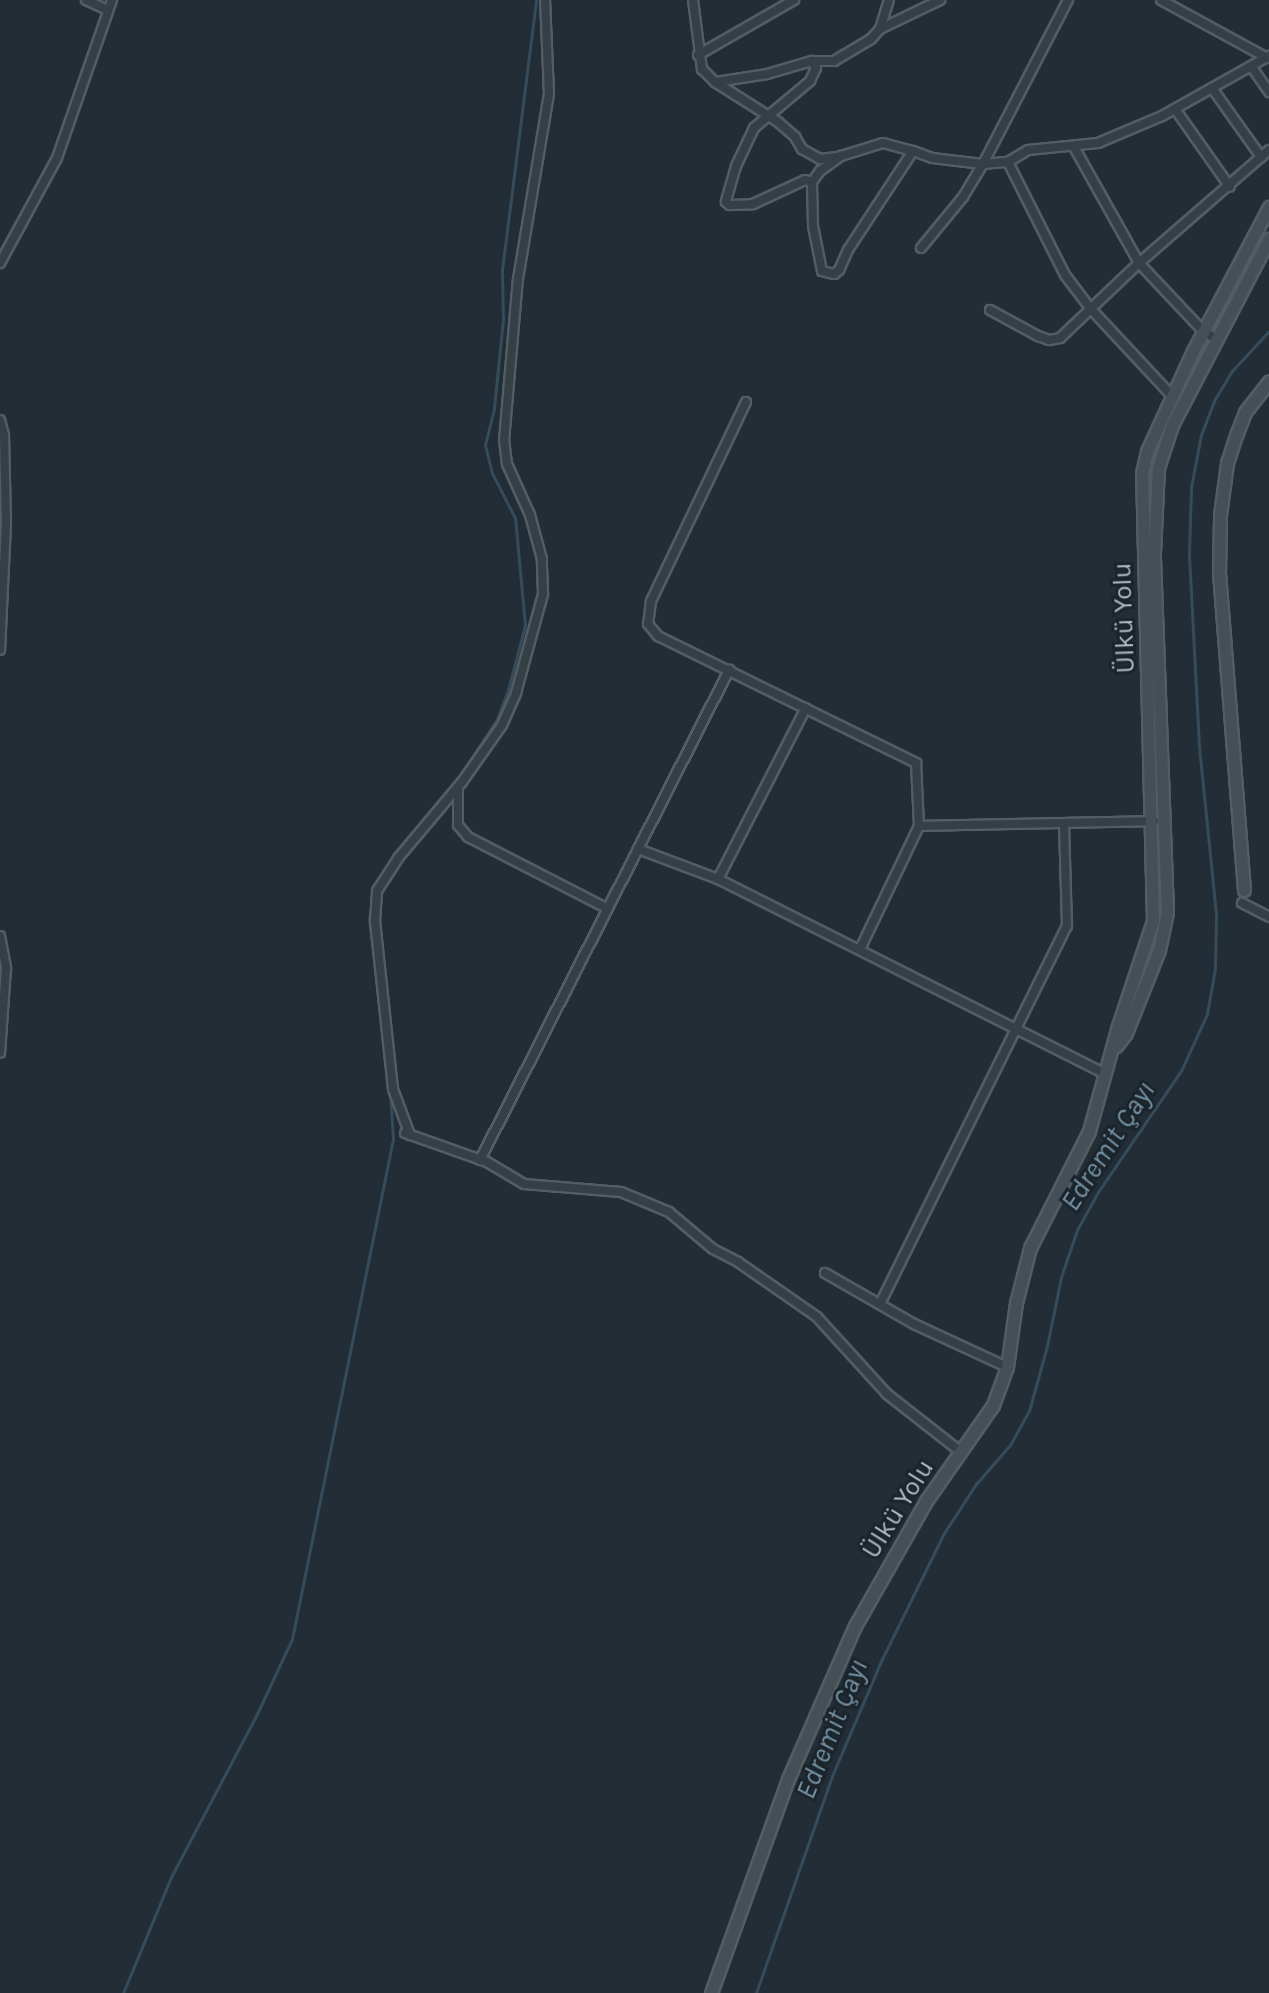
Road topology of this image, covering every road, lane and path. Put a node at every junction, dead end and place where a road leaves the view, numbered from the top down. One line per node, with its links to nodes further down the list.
1 (86, 0): 11 (street)
2 (112, 0): 11 (street)
3 (545, 0): 47 (street)
4 (693, 0): 13 (street)
5 (794, 0): 13 (street)
6 (889, 0): 12 (street)
7 (940, 0): 12 (street)
8 (1055, 0): 10 (street)
9 (1161, 0): 14 (street)
10 (1066, 3): 28 (street)
11 (107, 10): 34 (street)
12 (880, 29): 15 (street)
13 (698, 55): 17 (street)
14 (1268, 57): 16 (street)
15 (812, 61): 17 (street); 21 (street)
16 (1251, 66): 18 (street); 19 (street)
17 (715, 82): 21 (street)
18 (1212, 88): 20 (street); 26 (street)
19 (1269, 92)
20 (1175, 109): 22 (street); 30 (street)
21 (767, 115): 25 (street); 29 (street)
22 (1074, 147): 27 (street); 35 (street)
23 (1269, 150): 26 (street)
24 (913, 151): 25 (street); 28 (street); 29 (street)
25 (841, 156): 29 (street)
26 (1261, 157): 30 (street)
27 (1008, 162): 28 (street); 36 (street)
28 (983, 164): 33 (street)
29 (812, 182)
30 (1230, 187): 35 (street)
31 (1269, 207): 38 (main road, Ülkü Yolu)
32 (1269, 239): 39 (main road, Ülkü Yolu)
33 (921, 248)
34 (0, 263)
35 (1139, 263): 36 (street); 38 (street)
36 (1090, 308): 37 (street); 41 (street)
37 (990, 310)
38 (1203, 331): 39 (street); 41 (main road, Ülkü Yolu)
39 (1216, 339): 48 (main road, Ülkü Yolu)
40 (1269, 381): 53 (main road)
41 (1172, 396): 48 (main road, Ülkü Yolu)
42 (746, 402): 45 (street)
43 (0, 420): 44 (street)
44 (0, 650)
45 (729, 670): 46 (street); 51 (street)
46 (806, 708): 50 (street); 52 (street)
47 (458, 788): 55 (street); 62 (street)
48 (1158, 821): 49 (street); 61 (main road, Ülkü Yolu)
49 (1064, 824): 50 (street); 59 (street)
50 (919, 826): 58 (street)
51 (638, 849): 52 (street); 55 (street)
52 (718, 879): 58 (street)
53 (1244, 890)
54 (1242, 903): 56 (street)
55 (608, 909): 62 (street)
56 (1269, 917)
57 (0, 936): 60 (street)
58 (860, 949): 59 (street)
59 (1016, 1029): 61 (street); 64 (street)
60 (0, 1053)
61 (1105, 1074): 65 (main road, Ülkü Yolu)
62 (480, 1160): 66 (street)
63 (825, 1273): 64 (street)
64 (880, 1304): 65 (street)
65 (1007, 1367): 66 (main road, Ülkü Yolu)
66 (961, 1452): 67 (main road, Ülkü Yolu)
67 (711, 1993)

